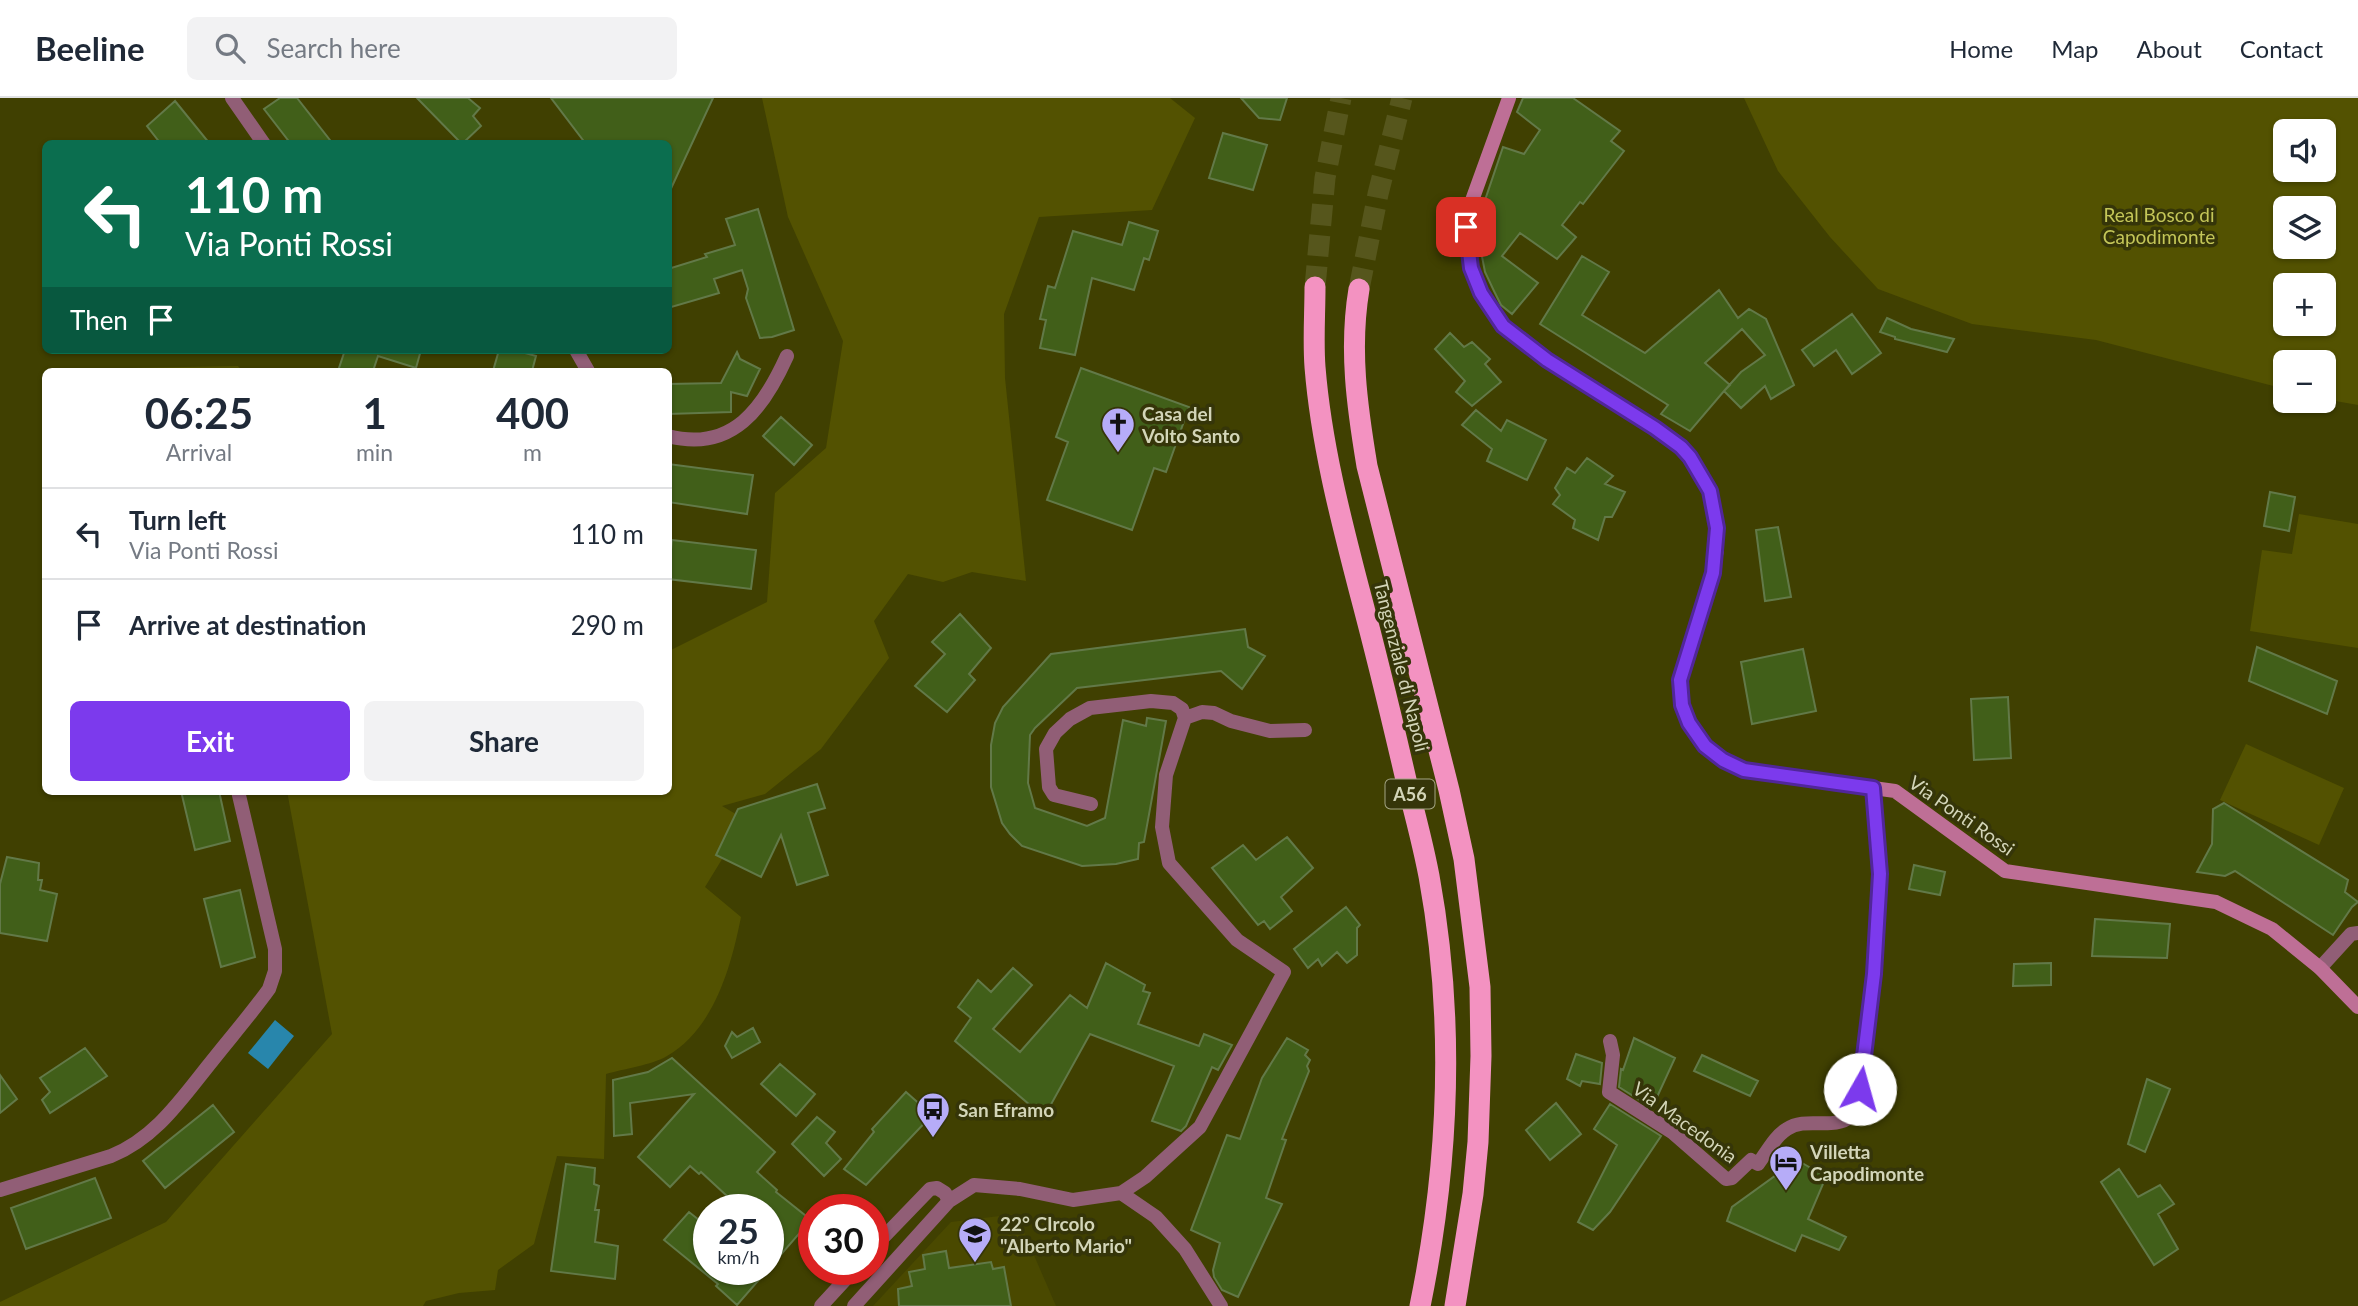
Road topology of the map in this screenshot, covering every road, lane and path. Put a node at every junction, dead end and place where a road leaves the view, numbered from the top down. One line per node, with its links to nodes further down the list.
1 (232, 98): 3 (street)
2 (1509, 98): 10 (street, Via Ponti Rossi)
3 (261, 140)
4 (1315, 288): 25 (highway, Tangenziale di Napoli / A56)
5 (1359, 289): 26 (highway, Tangenziale di Napoli / A56)
6 (787, 356): 7 (street)
7 (672, 436)
8 (1185, 718): 9 (street); 12 (street); 18 (street)
9 (1305, 730)
10 (1873, 788): 14 (street, Via Ponti Rossi); 16 (street, Via Macedonia)
11 (239, 795): 17 (street)
12 (1091, 804)
13 (2358, 933): 14 (street)
14 (2320, 968): 15 (street, Via Ponti Rossi)
15 (2358, 1007)
16 (1611, 1041)
17 (0, 1190)
18 (1121, 1194): 19 (street); 24 (street)
19 (949, 1201): 20 (street); 23 (street)
20 (889, 1231)
21 (840, 1285): 22 (street)
22 (821, 1306)
23 (855, 1306)
24 (1221, 1306)
25 (1420, 1306)
26 (1455, 1306)

